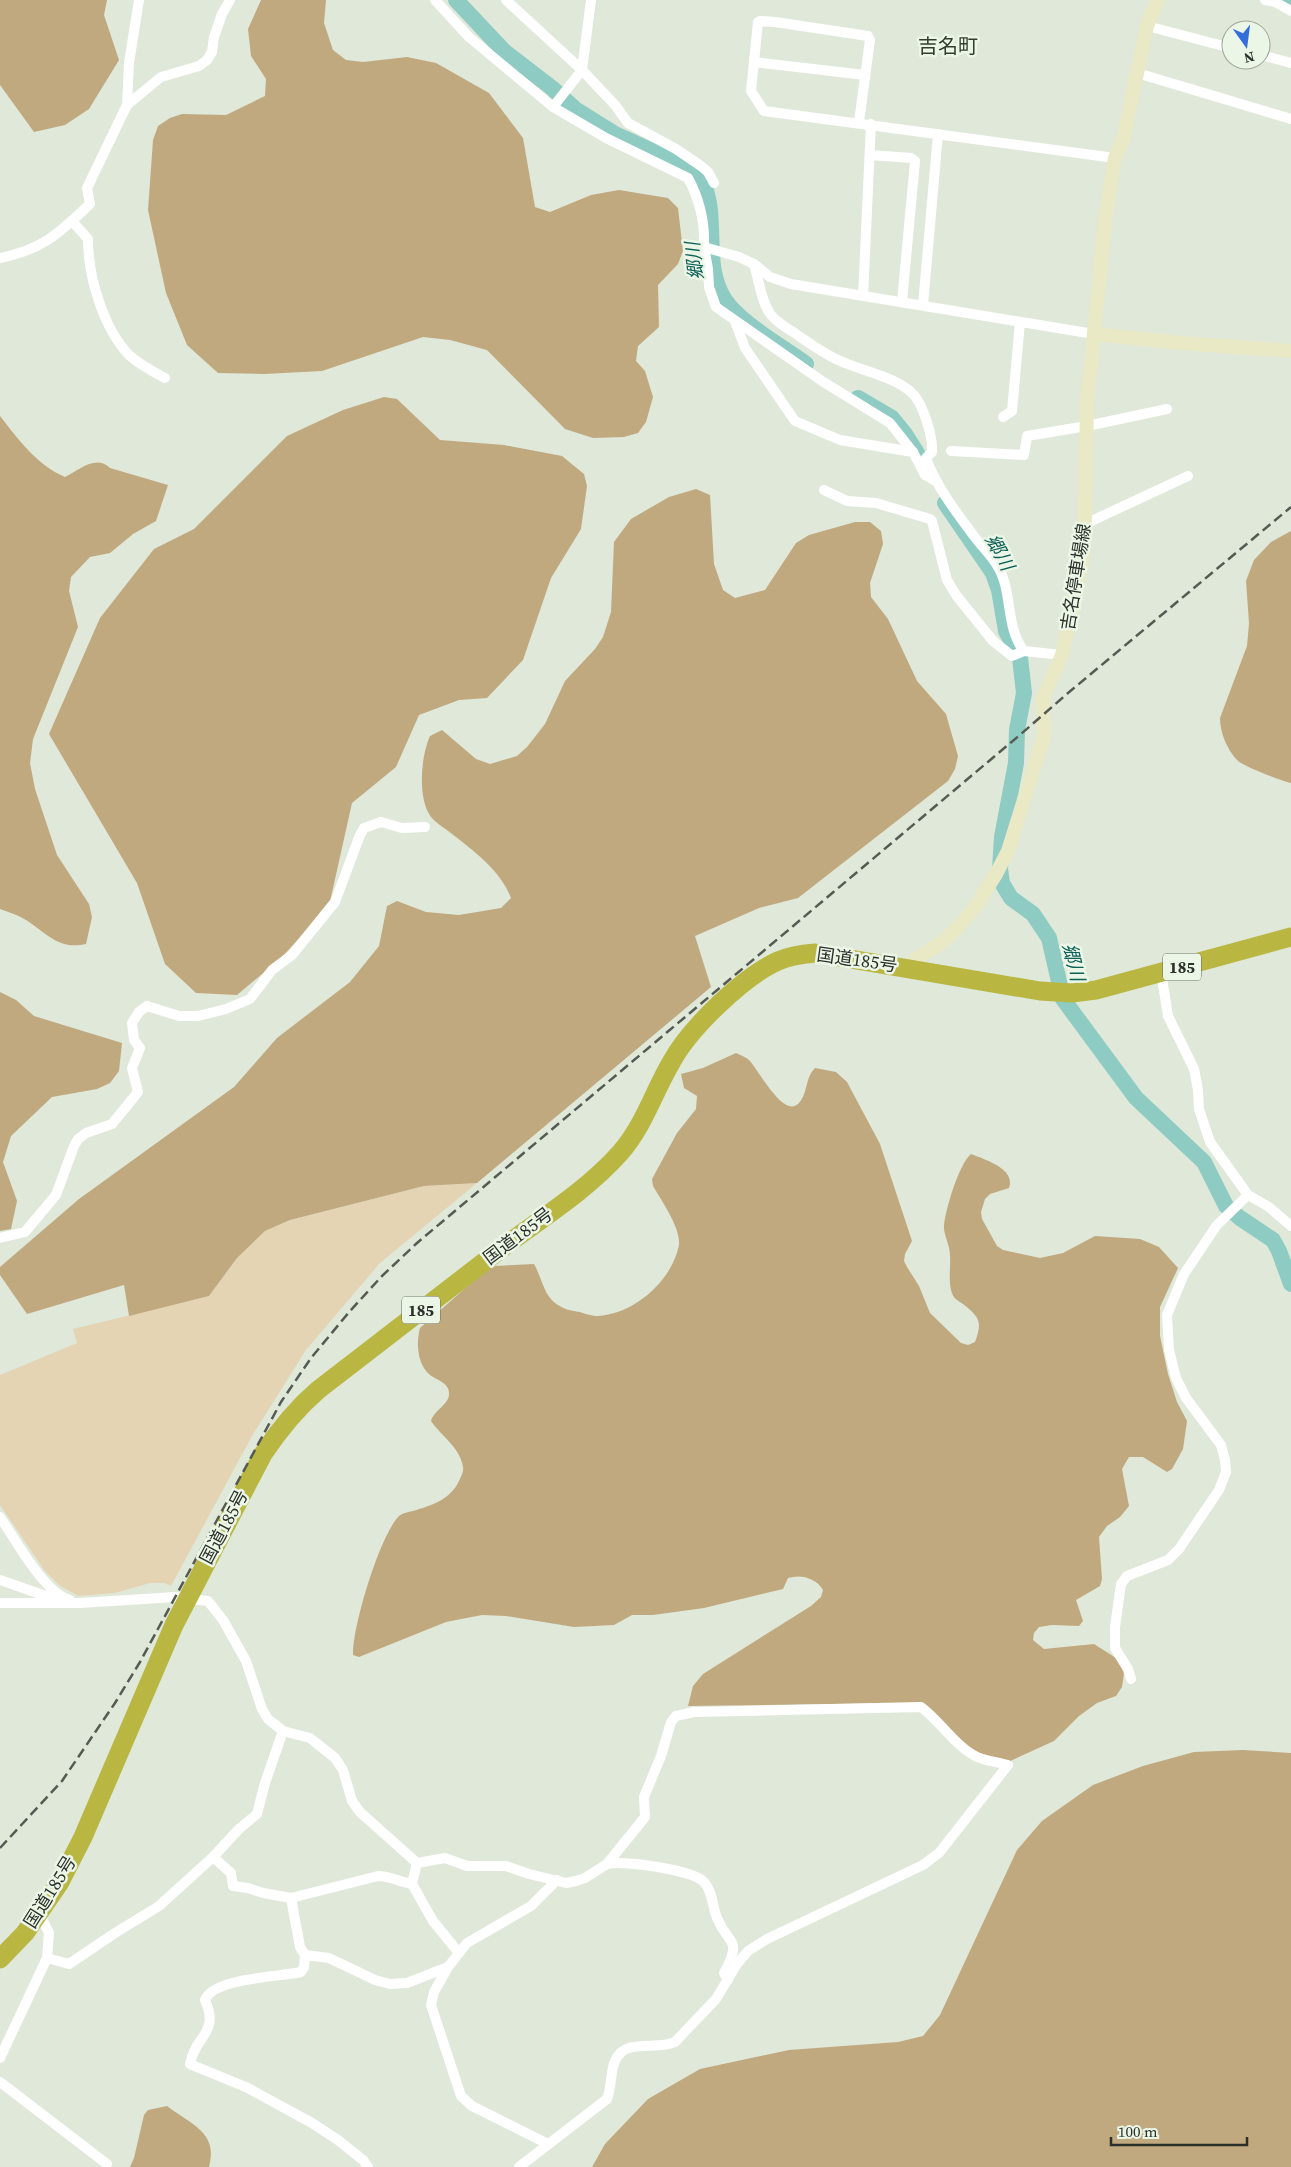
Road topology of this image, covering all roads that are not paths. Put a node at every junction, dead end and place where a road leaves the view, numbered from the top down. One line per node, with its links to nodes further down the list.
1 (139, 0): 18 (street)
2 (230, 0): 18 (street)
3 (435, 0): 17 (street)
4 (506, 0): 14 (street)
5 (591, 0): 14 (street)
6 (1158, 0): 9 (main road, 吉名停車場線)
7 (1265, 0): 8 (street)
8 (1291, 11)
9 (1148, 26): 10 (street); 15 (main road, 吉名停車場線)
10 (1221, 45)
11 (1271, 58): 13 (street)
12 (754, 62): 16 (street); 16 (street); 20 (street)
13 (1291, 63)
14 (582, 70): 17 (street); 25 (street)
15 (1137, 73): 19 (street); 24 (main road, 吉名停車場線)
16 (865, 75): 20 (street)
17 (554, 105): 26 (street)
18 (127, 106): 28 (street)
19 (1291, 119)
20 (859, 122): 21 (street)
21 (871, 124): 22 (street); 23 (street)
22 (938, 134): 24 (street); 34 (street)
23 (870, 154): 32 (street); 33 (street)
24 (1115, 158): 37 (main road, 吉名停車場線)
25 (706, 173): 26 (street); 27 (street)
26 (691, 178): 29 (street)
27 (714, 184)
28 (72, 221): 30 (street); 39 (street)
29 (705, 247): 31 (street); 35 (street)
30 (0, 258)
31 (754, 264): 32 (street); 46 (street)
32 (863, 296): 33 (street)
33 (902, 302): 34 (street)
34 (923, 305): 36 (street)
35 (735, 321): 44 (street); 44 (street)
36 (1020, 322): 37 (street); 41 (street)
37 (1094, 334): 38 (main road); 42 (main road, 吉名停車場線)
38 (1291, 351)
39 (165, 378)
40 (1167, 409): 42 (street)
41 (1003, 417)
42 (1087, 426): 43 (street); 48 (main road, 吉名停車場線)
43 (951, 451)
44 (913, 452): 46 (street)
45 (1188, 476): 48 (street)
46 (933, 480): 49 (street)
47 (824, 490): 49 (street)
48 (1085, 524): 50 (main road, 吉名停車場線)
49 (1020, 652): 50 (street)
50 (1062, 655): 53 (main road, 吉名停車場線)
51 (425, 827): 57 (street)
52 (1291, 937): 54 (highway, 国道185号 / 185)
53 (909, 968): 54 (highway, 国道185号 / 185); 60 (highway, 国道185号 / 185)
54 (1161, 972): 55 (street)
55 (1248, 1195): 56 (street); 64 (street)
56 (1291, 1226)
57 (0, 1238)
58 (0, 1517): 63 (street)
59 (0, 1580): 62 (street)
60 (187, 1598): 63 (street); 65 (street); 72 (highway, 国道185号 / 185)
61 (0, 1603): 62 (street)
62 (56, 1603): 63 (street)
63 (80, 1603)
64 (1131, 1680)
65 (283, 1731): 66 (street); 67 (street)
66 (214, 1856): 71 (street); 76 (street)
67 (417, 1863): 69 (street); 70 (street)
68 (607, 1864): 69 (street); 78 (street); 78 (street)
69 (556, 1880): 73 (street)
70 (412, 1884): 71 (street); 73 (street)
71 (291, 1898): 74 (street)
72 (39, 1913): 75 (highway, 国道185号 / 185); 76 (street)
73 (459, 1953): 77 (street)
74 (305, 1954): 77 (street); 83 (street)
75 (0, 1958)
76 (47, 1958): 79 (street)
77 (448, 1967): 81 (street)
78 (728, 1980): 81 (street)
79 (0, 2058)
80 (0, 2082): 82 (street)
81 (548, 2144): 84 (street)
82 (107, 2164)
83 (368, 2167)
84 (519, 2167)

